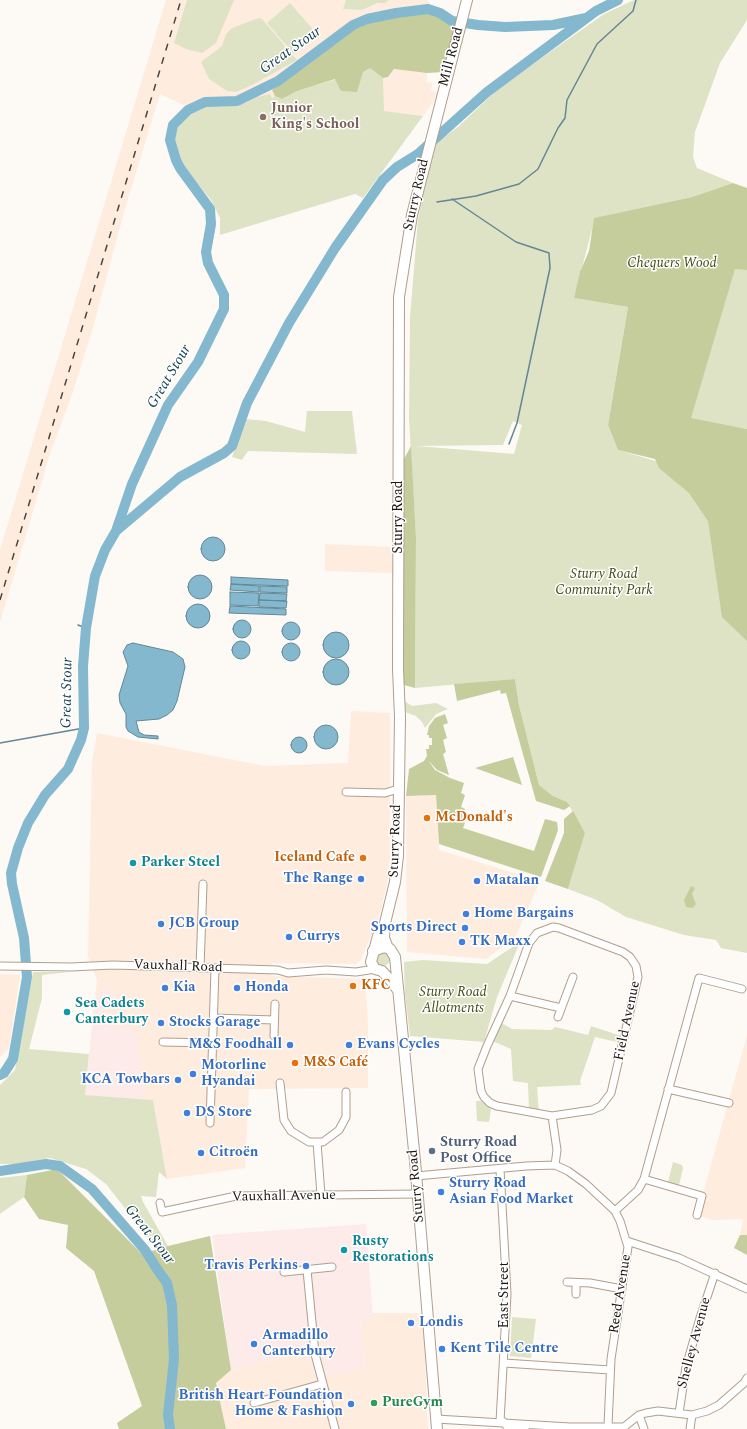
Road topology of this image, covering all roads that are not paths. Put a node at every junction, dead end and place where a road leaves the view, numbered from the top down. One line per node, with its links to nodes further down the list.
1 (466, 2): 2 (highway, Mill Road)
2 (437, 114): 3 (highway, Sturry Road)
3 (398, 789): 5 (street); 6 (highway, Sturry Road)
4 (346, 792): 5 (street)
5 (385, 793): 6 (street)
6 (398, 802): 8 (highway, Sturry Road)
7 (203, 884): 14 (street)
8 (385, 923): 9 (highway, Sturry Road); 10 (highway, Sturry Road)
9 (388, 948): 10 (highway); 11 (highway, Sturry Road)
10 (373, 951): 13 (highway, Sturry Road)
11 (394, 962): 13 (highway); 18 (highway, Sturry Road)
12 (0, 966): 14 (street, Vauxhall Road)
13 (376, 967): 15 (street, Vauxhall Road); 18 (highway, Sturry Road)
14 (200, 968): 15 (street, Vauxhall Road)
15 (215, 969): 23 (street)
16 (573, 978): 21 (street)
17 (742, 989): 29 (street)
18 (398, 991): 37 (highway, Sturry Road)
19 (510, 996): 21 (street); 32 (street, Field Avenue); 32 (street, Field Avenue)
20 (275, 1004): 24 (street)
21 (561, 1008): 22 (street)
22 (558, 1017)
23 (214, 1018): 24 (street); 27 (street)
24 (274, 1020): 25 (street)
25 (274, 1036)
26 (163, 1042): 27 (street)
27 (213, 1043): 33 (street)
28 (280, 1083): 34 (street)
29 (668, 1089): 31 (street); 38 (street)
30 (346, 1092): 34 (street)
31 (729, 1103)
32 (552, 1116): 35 (street)
33 (210, 1123)
34 (316, 1142): 40 (street)
35 (555, 1165): 36 (street); 42 (street, Reed Avenue)
36 (500, 1169): 37 (street); 54 (street, East Street)
37 (416, 1176): 39 (highway, Sturry Road)
38 (644, 1179): 42 (street); 43 (street)
39 (418, 1194): 40 (street, Vauxhall Avenue); 63 (highway, Sturry Road)
40 (321, 1195): 41 (street, Vauxhall Avenue)
41 (160, 1203)
42 (615, 1211): 44 (street, Reed Avenue)
43 (697, 1215)
44 (627, 1241): 48 (street); 51 (street, Reed Avenue)
45 (332, 1267): 46 (street)
46 (308, 1270): 47 (street); 57 (street)
47 (284, 1272)
48 (715, 1273): 52 (street); 59 (street, Shelley Avenue)
49 (567, 1282): 50 (street)
50 (576, 1283): 51 (street); 53 (street)
51 (622, 1289): 55 (street, Reed Avenue)
52 (747, 1289)
53 (576, 1294)
54 (504, 1363): 55 (street); 62 (street, East Street)
55 (610, 1370): 64 (street, Reed Avenue)
56 (747, 1378): 61 (street)
57 (322, 1384): 58 (street); 66 (street)
58 (254, 1403)
59 (679, 1413): 60 (street); 61 (street)
60 (639, 1415): 64 (street); 68 (street)
61 (692, 1415): 69 (street)
62 (502, 1422): 63 (street); 65 (street); 67 (street)
63 (436, 1424)
64 (608, 1426): 65 (street)
65 (569, 1428)
66 (335, 1429)
67 (525, 1429)
68 (644, 1429)
69 (690, 1429)

